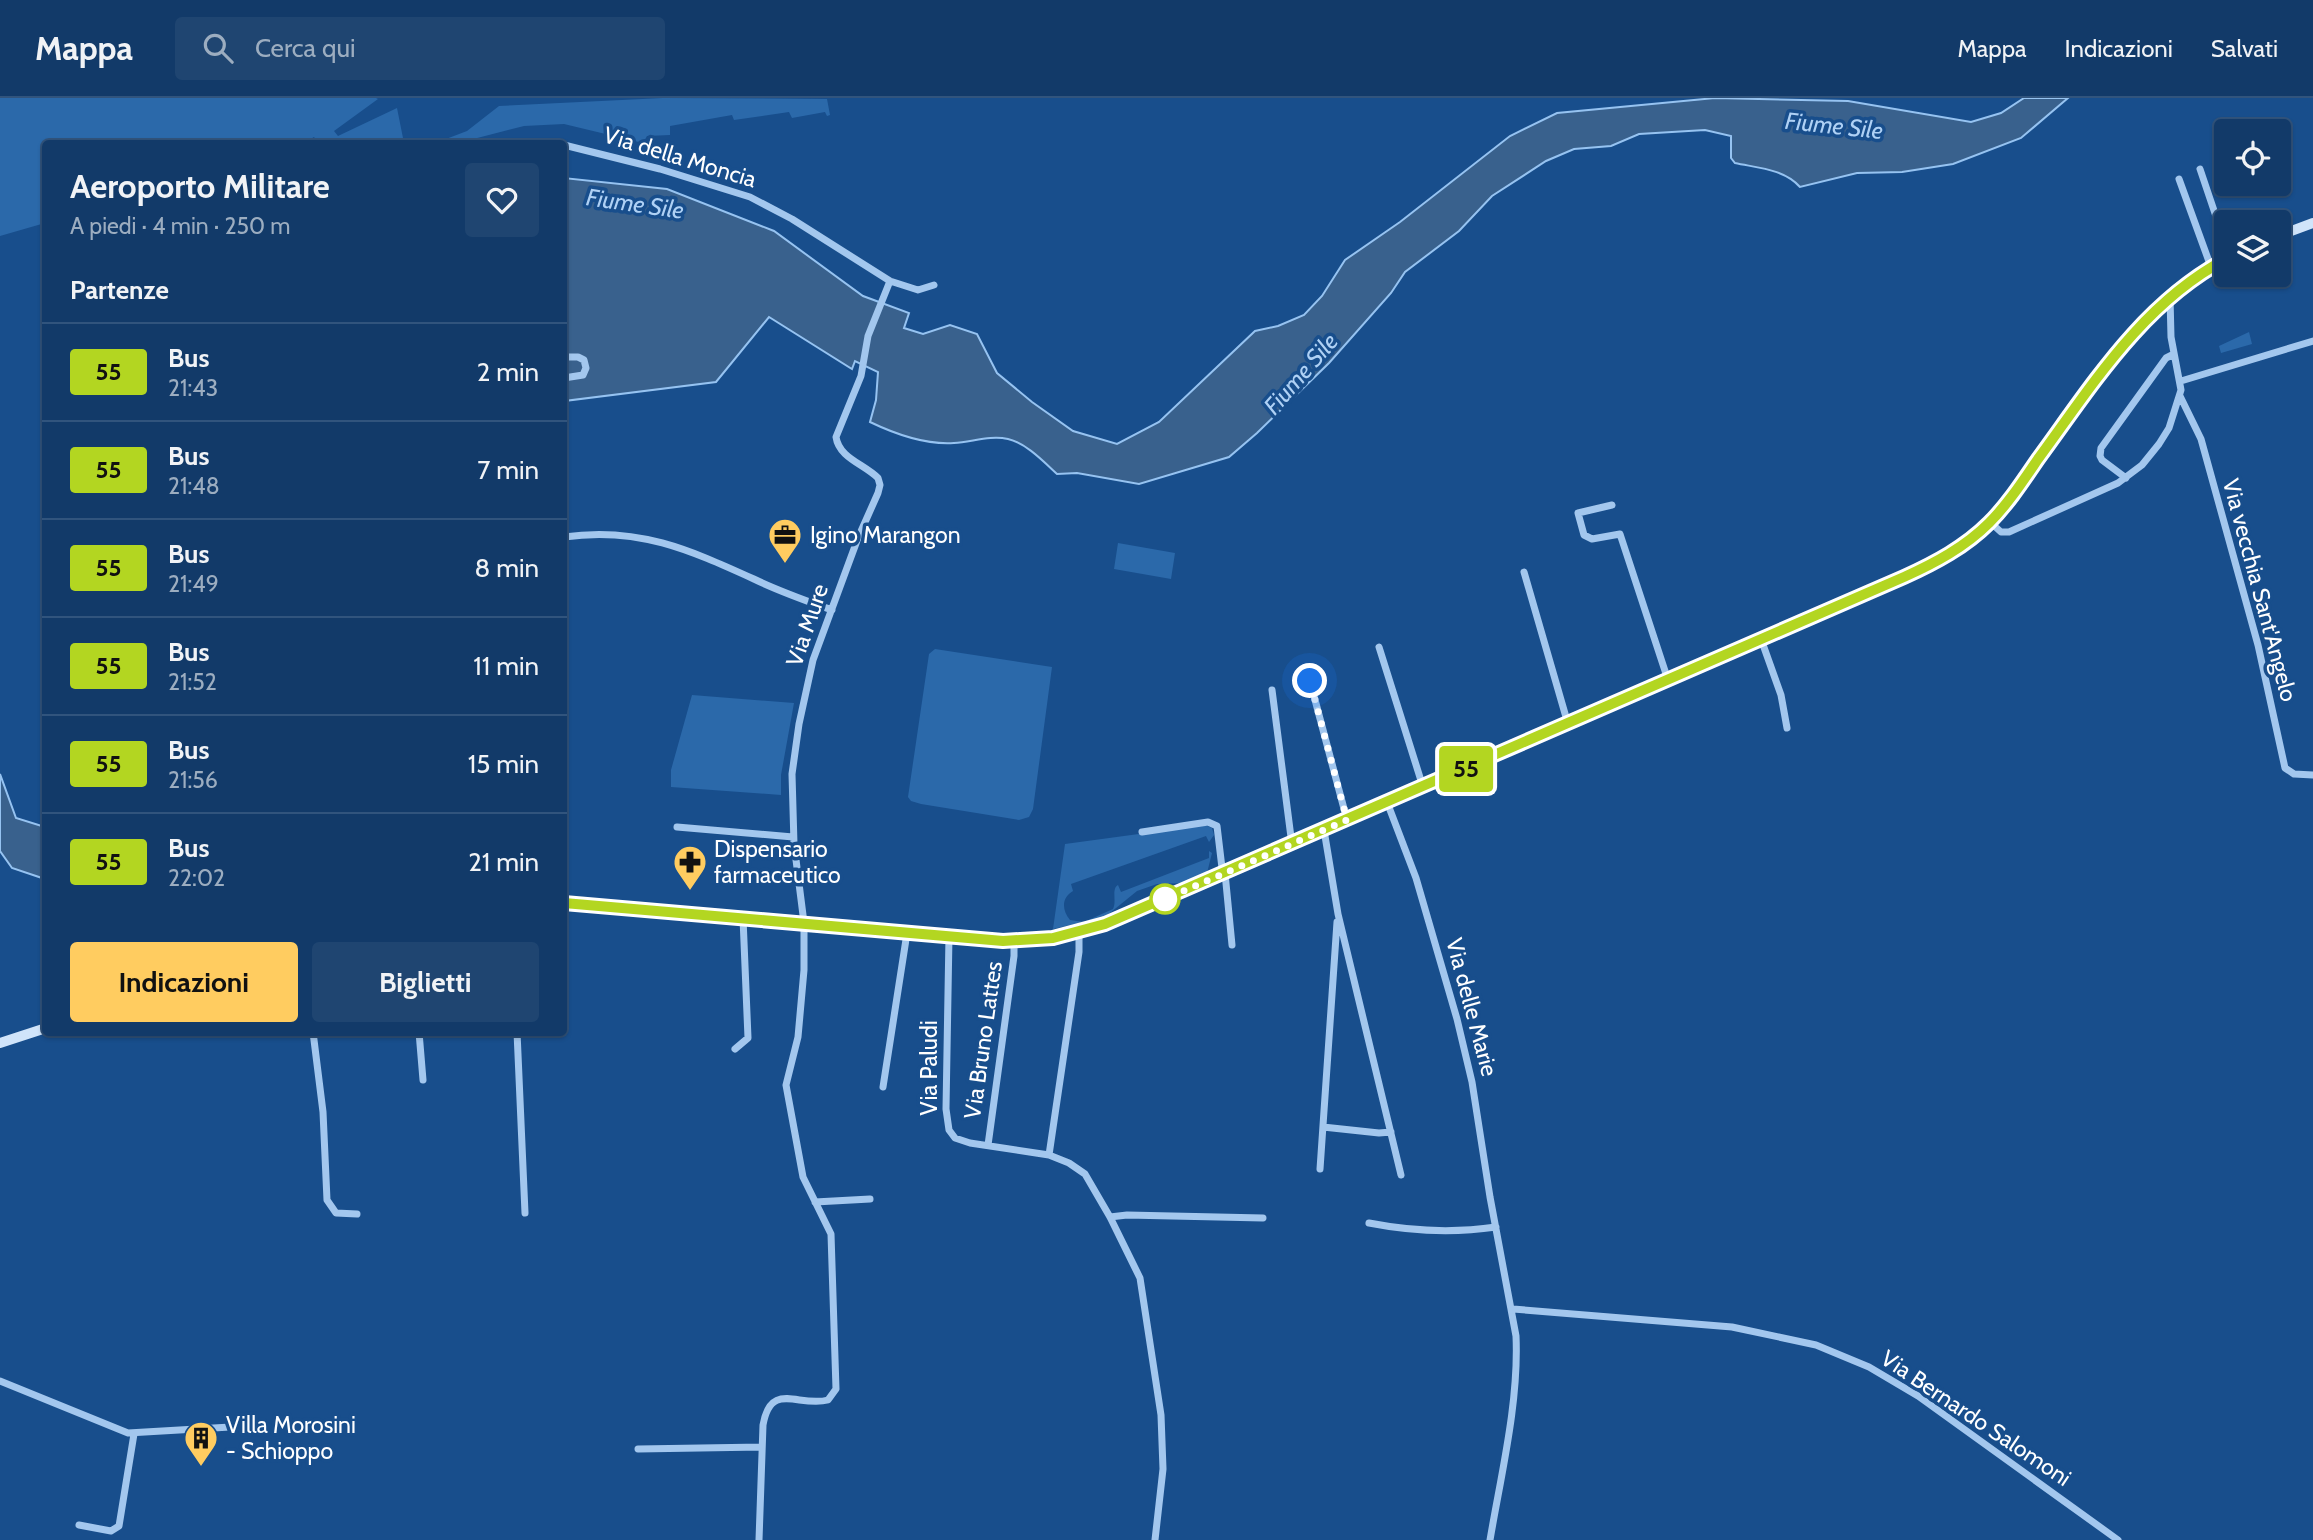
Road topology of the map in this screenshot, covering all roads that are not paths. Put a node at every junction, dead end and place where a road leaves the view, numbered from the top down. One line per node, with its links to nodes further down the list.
1 (567, 146): 9 (street, Via della Moncia)
2 (2200, 169): 4 (street)
3 (2179, 179): 8 (street)
4 (2214, 210)
5 (2313, 223): 6 (street)
6 (2291, 231)
7 (2214, 265): 8 (street)
8 (2211, 267): 11 (street)
9 (890, 281): 10 (street, Via della Moncia); 23 (street, Via Mure)
10 (934, 285)
11 (2170, 296): 13 (street, Via vecchia Sant'Angelo); 20 (street)
12 (2313, 341): 16 (street)
13 (2174, 354): 16 (street, Via vecchia Sant'Angelo); 18 (street)
14 (567, 357): 15 (street)
15 (567, 378)
16 (2181, 381): 17 (street, Via vecchia Sant'Angelo)
17 (2180, 396): 18 (street, Via vecchia Sant'Angelo); 31 (street, Via vecchia Sant'Angelo)
18 (2126, 478): 20 (street, Via vecchia Sant'Angelo)
19 (1612, 505): 26 (street)
20 (1990, 522): 24 (street)
21 (567, 537): 23 (street)
22 (1524, 572): 29 (street)
23 (832, 610): 38 (street, Via Mure)
24 (1761, 639): 26 (street); 30 (street)
25 (1379, 647): 32 (street)
26 (1668, 680): 29 (street)
27 (1310, 681): 34 (street)
28 (1272, 690): 39 (street)
29 (1568, 724): 32 (street)
30 (1787, 728)
31 (2313, 775)
32 (1423, 788): 33 (street)
33 (1387, 802): 34 (street); 71 (street, Via delle Marie)
34 (1347, 820): 36 (street)
35 (677, 827): 38 (street)
36 (1324, 830): 39 (street); 42 (street)
37 (1142, 832): 40 (street)
38 (793, 837): 44 (street, Via Mure)
39 (1292, 845): 40 (street)
40 (1225, 873): 46 (street); 49 (street)
41 (567, 903): 43 (street)
42 (1338, 914): 58 (street); 59 (street)
43 (743, 918): 44 (street); 55 (street)
44 (804, 923): 45 (street); 65 (street, Via Mure)
45 (907, 933): 47 (street); 57 (street)
46 (1079, 933): 48 (street); 61 (street)
47 (949, 936): 48 (street); 60 (street, Via Paludi)
48 (1014, 941): 60 (street, Via Bruno Lattes)
49 (1232, 944)
50 (42, 1029): 54 (street)
51 (314, 1036): 67 (street)
52 (419, 1036): 56 (street)
53 (517, 1036): 66 (street)
54 (0, 1043)
55 (736, 1049)
56 (423, 1080)
57 (883, 1087)
58 (1323, 1127): 59 (street); 62 (street)
59 (1391, 1132): 63 (street)
60 (988, 1145): 61 (street, Via Paludi)
61 (1049, 1155): 68 (street, Via Paludi)
62 (1320, 1169)
63 (1401, 1175)
64 (870, 1199): 65 (street)
65 (816, 1202): 76 (street, Via Mure)
66 (525, 1213)
67 (357, 1214)
68 (1110, 1217): 69 (street); 80 (street, Via Paludi)
69 (1264, 1218)
70 (1369, 1223): 71 (street)
71 (1496, 1227): 72 (street, Via delle Marie)
72 (1513, 1309): 81 (street, Via delle Marie); 82 (street, Via Bernardo Salomoni)
73 (0, 1381): 75 (street)
74 (265, 1425): 75 (street)
75 (134, 1434): 78 (street)
76 (762, 1447): 77 (street); 79 (street)
77 (638, 1449)
78 (79, 1525)
79 (759, 1540)
80 (1155, 1540)
81 (1490, 1540)
82 (2118, 1540)

